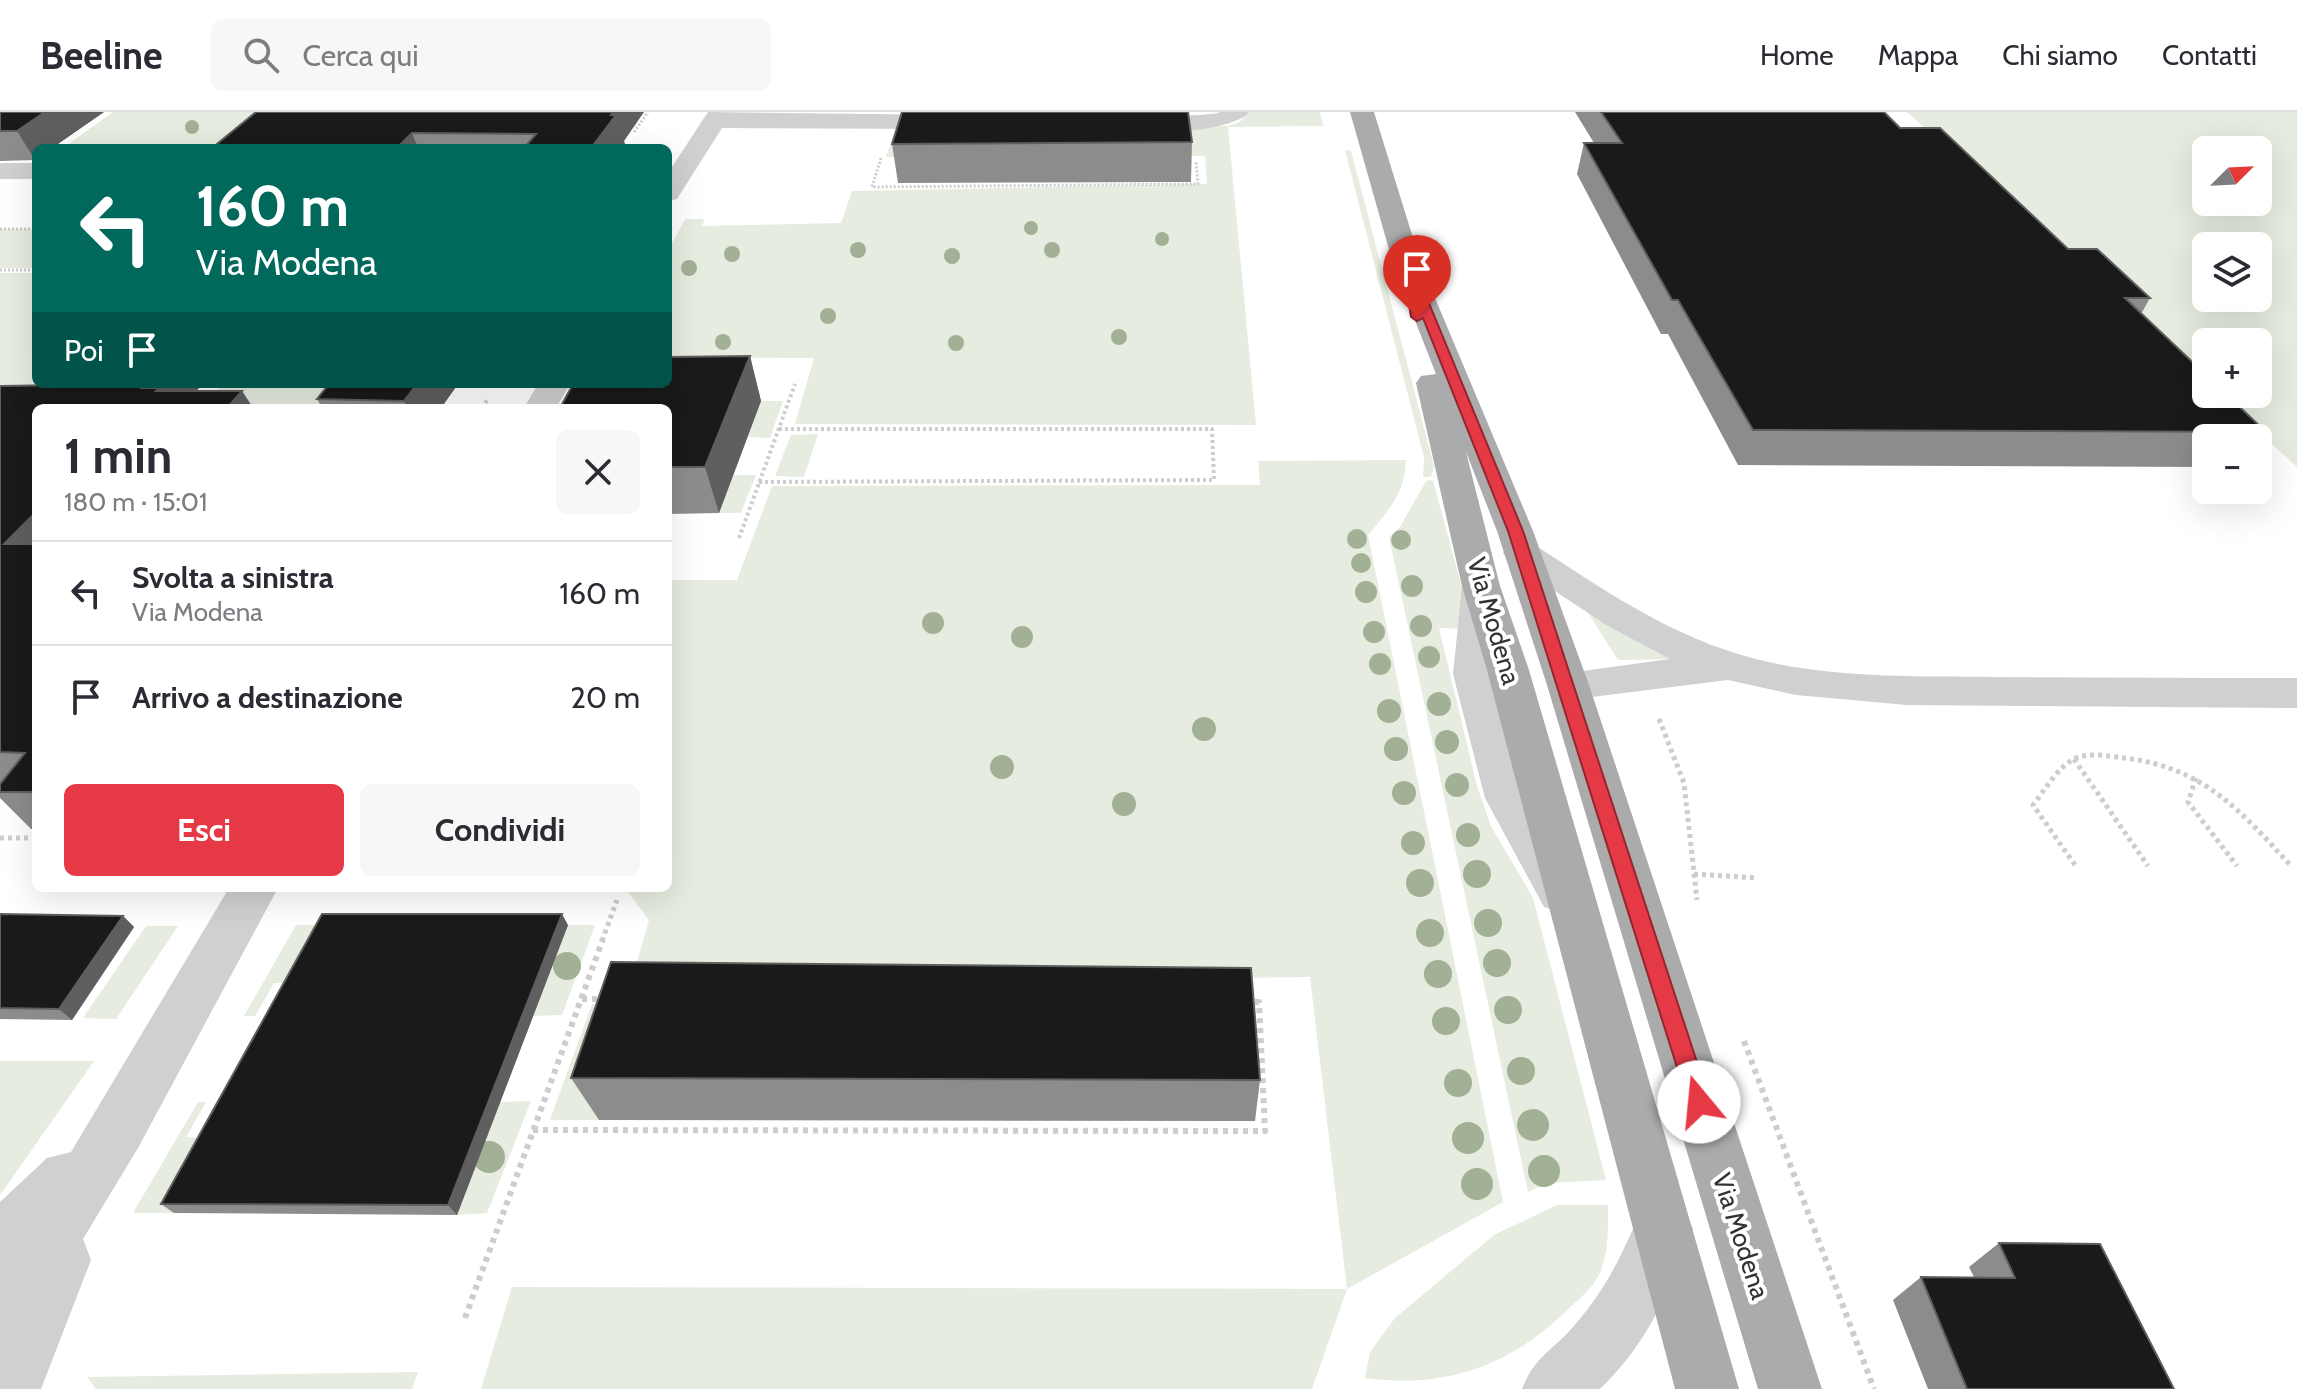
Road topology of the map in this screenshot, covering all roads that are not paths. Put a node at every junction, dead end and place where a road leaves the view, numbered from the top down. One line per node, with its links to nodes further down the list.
1 (1237, 112): 5 (street)
2 (1362, 112): 9 (main road, Via Modena)
3 (717, 116): 4 (street); 8 (street)
4 (984, 122)
5 (1104, 122)
6 (0, 171): 7 (street)
7 (32, 171)
8 (672, 187)
9 (1408, 267): 10 (main road, Via Modena); 16 (main road, Via Modena)
10 (1522, 553): 11 (street); 12 (main road, Via Modena)
11 (1729, 666): 12 (street); 13 (street)
12 (1568, 685): 22 (main road, Via Modena)
13 (2297, 693)
14 (252, 892): 15 (street)
15 (118, 1129): 17 (street); 18 (street); 19 (street)
16 (1663, 1229): 20 (street); 21 (main road, Via Modena)
17 (0, 1243)
18 (0, 1317)
19 (9, 1389)
20 (1554, 1389)
21 (1707, 1389)
22 (1790, 1389)

